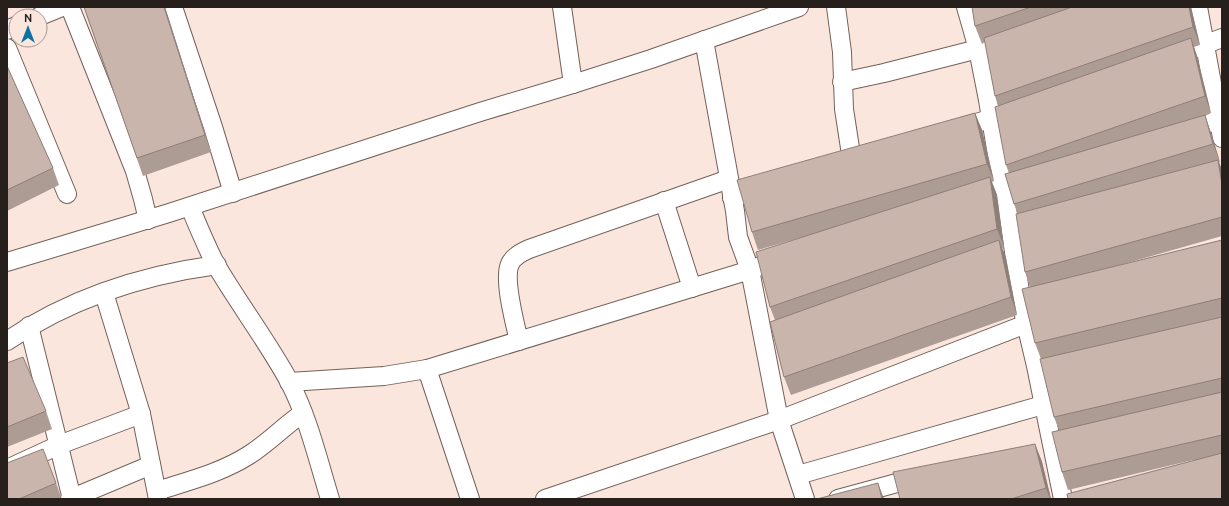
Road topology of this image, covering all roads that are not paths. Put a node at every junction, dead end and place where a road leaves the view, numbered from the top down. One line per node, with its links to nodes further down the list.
1 (62, 7): 9 (street)
2 (70, 7): 37 (street)
3 (173, 7): 31 (street)
4 (562, 7): 18 (street)
5 (799, 7): 12 (street)
6 (836, 7): 17 (street)
7 (966, 7): 15 (street)
8 (1198, 7): 13 (street)
9 (48, 13)
10 (1222, 38): 13 (street)
11 (1005, 39): 15 (street)
12 (704, 40): 18 (street); 28 (street)
13 (1204, 45): 16 (street); 19 (street)
14 (7, 48): 32 (street)
15 (978, 49): 17 (street); 21 (street)
16 (1158, 62)
17 (842, 82): 26 (street)
18 (573, 84): 31 (street)
19 (1219, 99): 22 (street)
20 (1034, 106): 21 (street)
21 (990, 119): 23 (street); 30 (street)
22 (1219, 120): 24 (street); 25 (street)
23 (937, 135)
24 (1171, 135)
25 (1222, 138)
26 (852, 161)
27 (1045, 177): 30 (street)
28 (729, 179): 33 (street); 35 (street)
29 (783, 182): 33 (street)
30 (1002, 186): 34 (street); 44 (street)
31 (233, 193): 36 (street)
32 (67, 194)
33 (732, 198): 41 (street)
34 (952, 199)
35 (664, 201): 42 (street); 46 (street)
36 (190, 206): 37 (street); 40 (street)
37 (148, 220): 39 (street)
38 (799, 252): 41 (street)
39 (7, 262)
40 (217, 265): 43 (street); 49 (street)
41 (750, 270): 42 (street); 53 (street)
42 (692, 288): 46 (street)
43 (104, 293): 45 (street); 52 (street)
44 (1026, 324): 50 (street); 53 (street)
45 (29, 326): 47 (street); 54 (street)
46 (518, 340): 48 (street)
47 (7, 341)
48 (427, 368): 49 (street); 62 (street)
49 (289, 382): 51 (street)
50 (1043, 405): 58 (street); 66 (street)
51 (303, 413): 59 (street); 61 (street)
52 (141, 414): 54 (street); 55 (street)
53 (779, 420): 58 (street); 63 (street)
54 (59, 445): 56 (street); 60 (street)
55 (151, 465): 59 (street); 60 (street)
56 (7, 469)
57 (937, 472): 65 (street)
58 (798, 474): 64 (street)
59 (157, 495)
60 (71, 499)
61 (330, 499)
62 (470, 499)
63 (545, 499)
64 (805, 499)
65 (838, 499)
66 (1063, 499)

